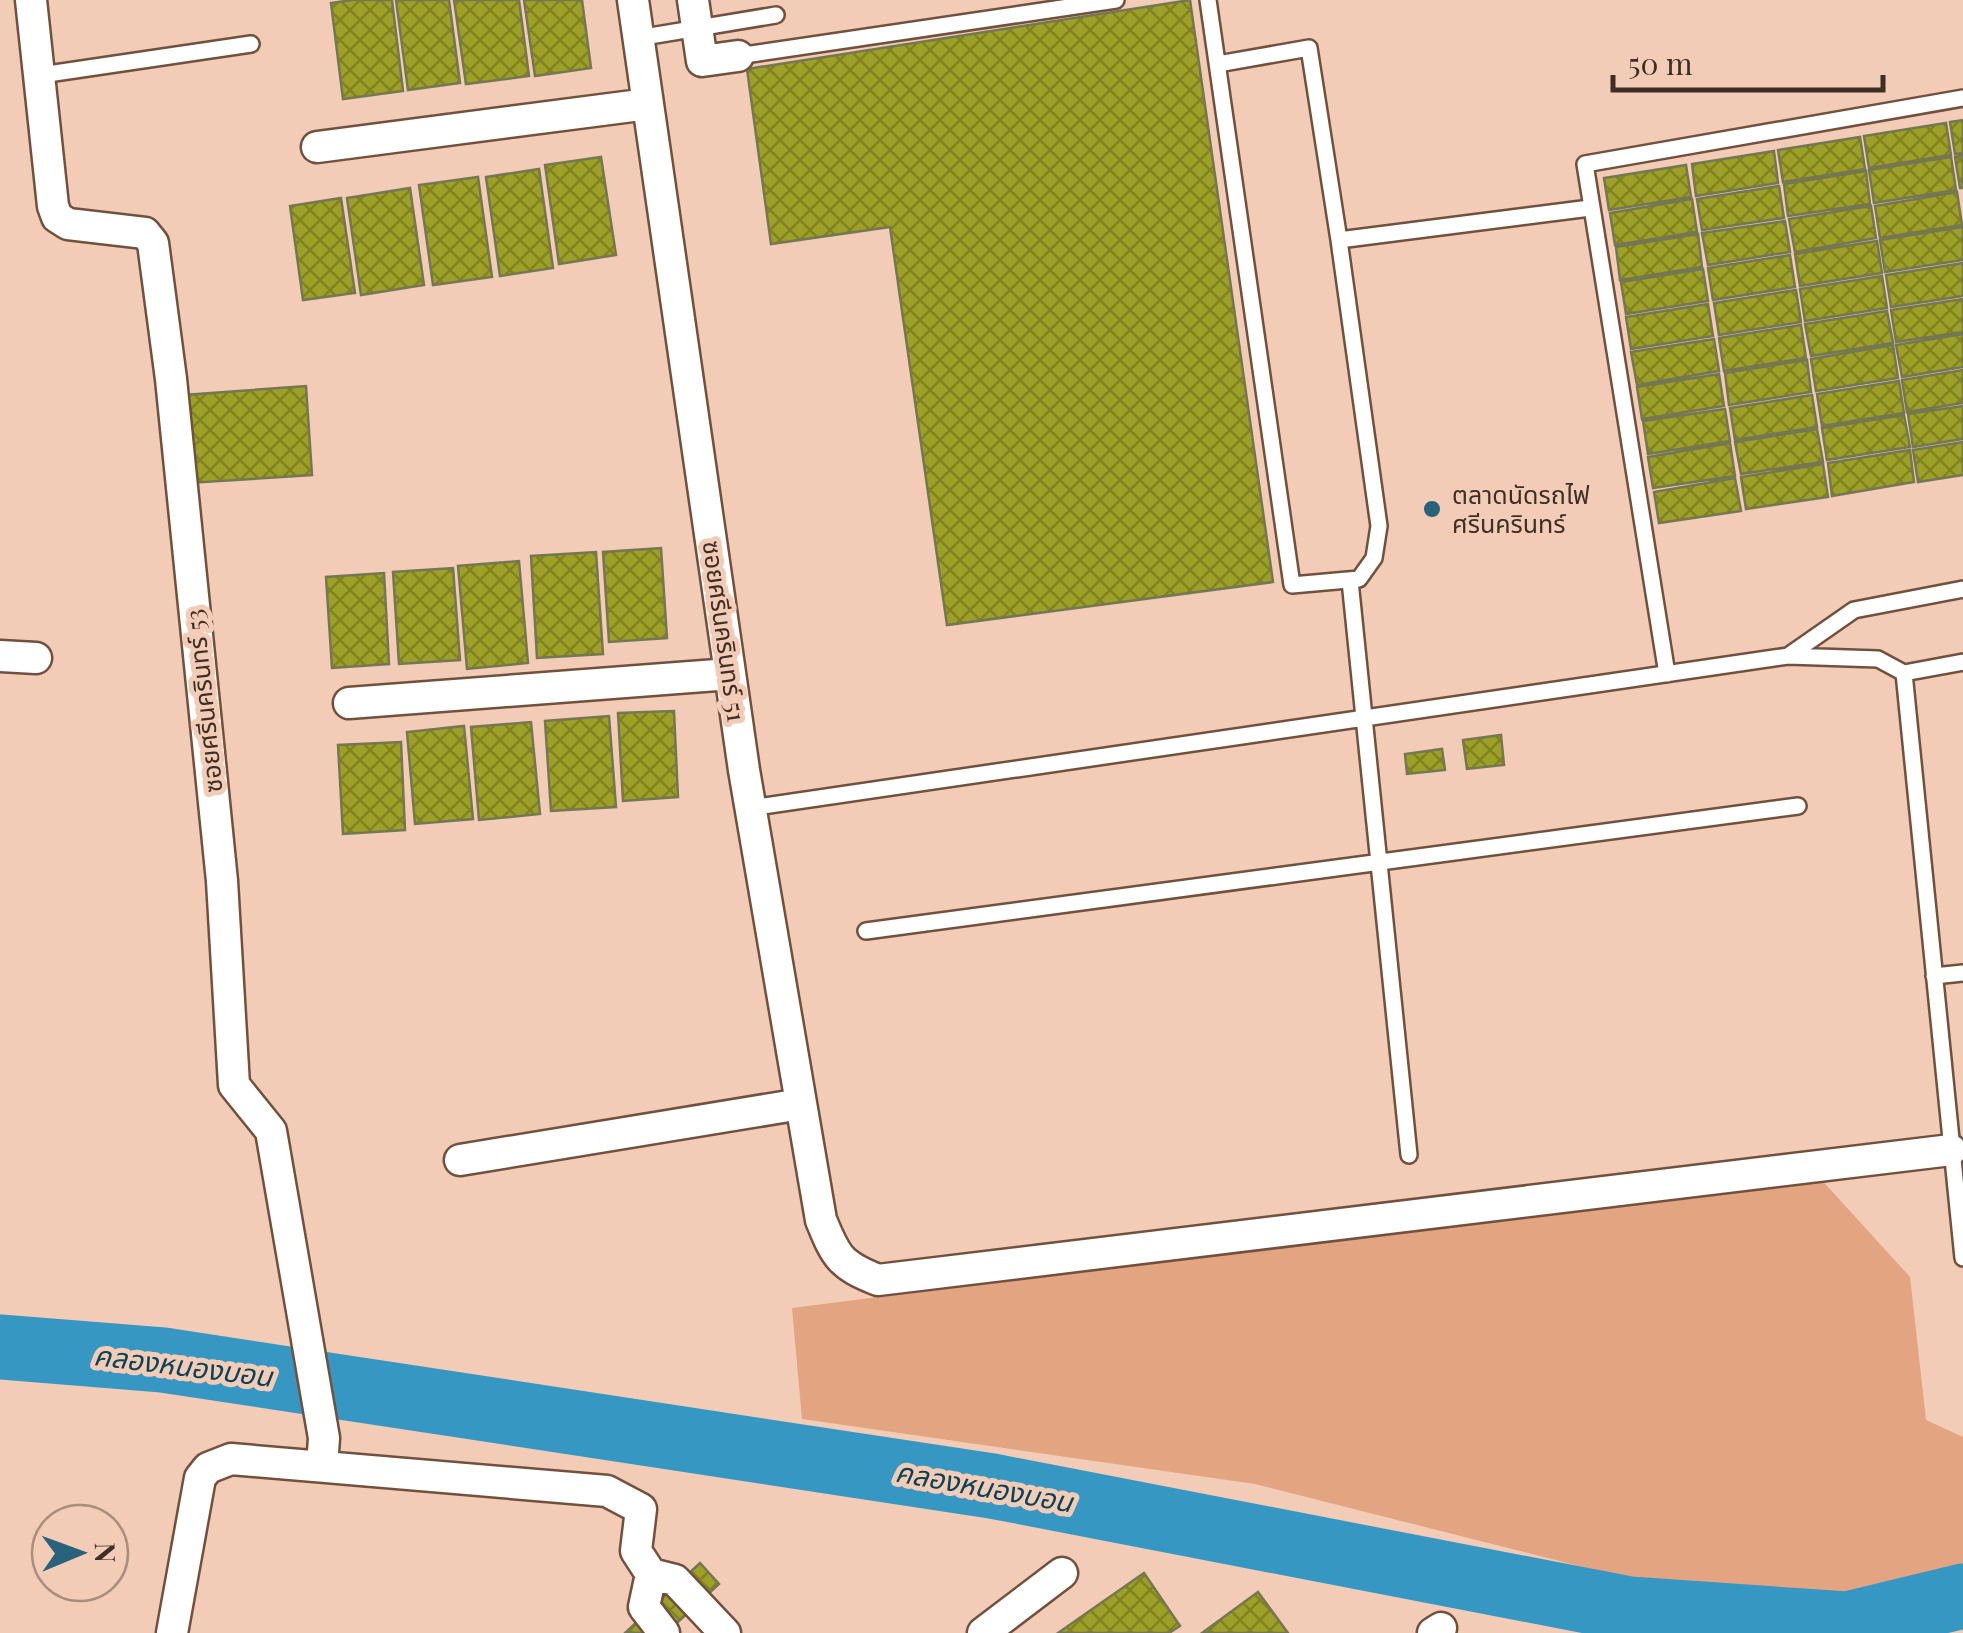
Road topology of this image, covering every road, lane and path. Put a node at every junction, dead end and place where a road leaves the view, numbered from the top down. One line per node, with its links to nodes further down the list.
1 (31, 0): 11 (street, ซอยศรีนครินทร์ 53)
2 (632, 0): 7 (street, ซอยศรีนครินทร์ 51)
3 (1116, 0): 9 (lane)
4 (1208, 0): 10 (lane)
5 (695, 14): 6 (lane); 7 (lane); 9 (street)
6 (776, 15)
7 (638, 38): 13 (street, ซอยศรีนครินทร์ 51)
8 (251, 44): 11 (lane)
9 (738, 56)
10 (1218, 64): 16 (lane); 17 (lane)
11 (41, 75): 39 (street, ซอยศรีนครินทร์ 53)
12 (1963, 98): 15 (lane)
13 (648, 104): 14 (street); 24 (street, ซอยศรีนครินทร์ 51)
14 (317, 146)
15 (1590, 208): 16 (lane); 25 (lane)
16 (1339, 240): 17 (lane)
17 (1350, 582): 27 (lane)
18 (1963, 588): 20 (lane)
19 (0, 656): 21 (street)
20 (1788, 656): 23 (lane); 25 (lane)
21 (36, 658)
22 (1963, 662): 23 (lane)
23 (1904, 673): 33 (lane)
24 (730, 674): 26 (street); 29 (street, ซอยศรีนครินทร์ 51)
25 (1667, 674): 27 (lane)
26 (349, 703)
27 (1365, 717): 29 (lane); 30 (lane)
28 (1798, 806): 30 (lane)
29 (750, 808): 34 (street, ซอยศรีนครินทร์ 51)
30 (1382, 864): 31 (lane); 36 (lane)
31 (866, 931)
32 (1963, 973): 33 (lane)
33 (1934, 976): 35 (lane)
34 (801, 1104): 35 (street, ซอยศรีนครินทร์ 51); 37 (street)
35 (1957, 1149): 38 (lane)
36 (1409, 1155)
37 (460, 1160)
38 (1963, 1258)
39 (323, 1452): 41 (street); 42 (street)
40 (1062, 1573): 45 (street)
41 (651, 1574): 43 (street); 44 (street)
42 (172, 1633)
43 (664, 1633)
44 (724, 1633)
45 (983, 1633)

